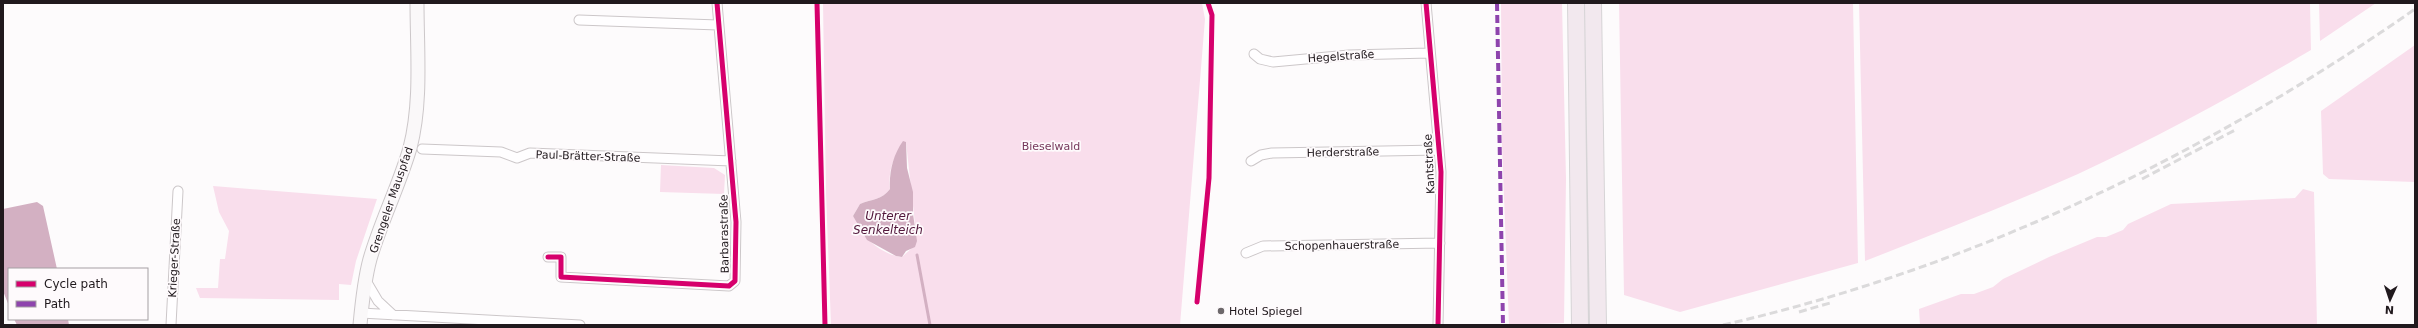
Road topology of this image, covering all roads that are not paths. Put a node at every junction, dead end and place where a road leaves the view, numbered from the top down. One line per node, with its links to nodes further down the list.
1 (417, 3): 18 (main road, Grengeler Mauspfad)
2 (717, 3): 7 (street, Barbarastraße)
3 (1426, 3): 8 (street, Kantstraße)
4 (1576, 3): 24 (highway)
5 (1593, 3): 25 (highway)
6 (579, 20): 7 (street)
7 (718, 25): 12 (street, Barbarastraße)
8 (1429, 53): 9 (street, Hegelstraße); 11 (street, Kantstraße)
9 (1254, 54)
10 (422, 149): 12 (street, Paul-Brätter-Straße)
11 (1439, 150): 13 (street, Herderstraße); 15 (street, Kantstraße)
12 (731, 161): 17 (street, Barbarastraße)
13 (1250, 161)
14 (178, 191): 21 (street, Krieger-Straße)
15 (1440, 243): 16 (street, Schopenhauerstraße); 23 (street, Kantstraße)
16 (1246, 253)
17 (548, 257)
18 (365, 279): 19 (street); 20 (main road, Grengeler Mauspfad)
19 (393, 315): 20 (street); 22 (street)
20 (361, 319)
21 (171, 325)
22 (580, 325)
23 (1438, 325)
24 (1580, 325)
25 (1598, 325)

